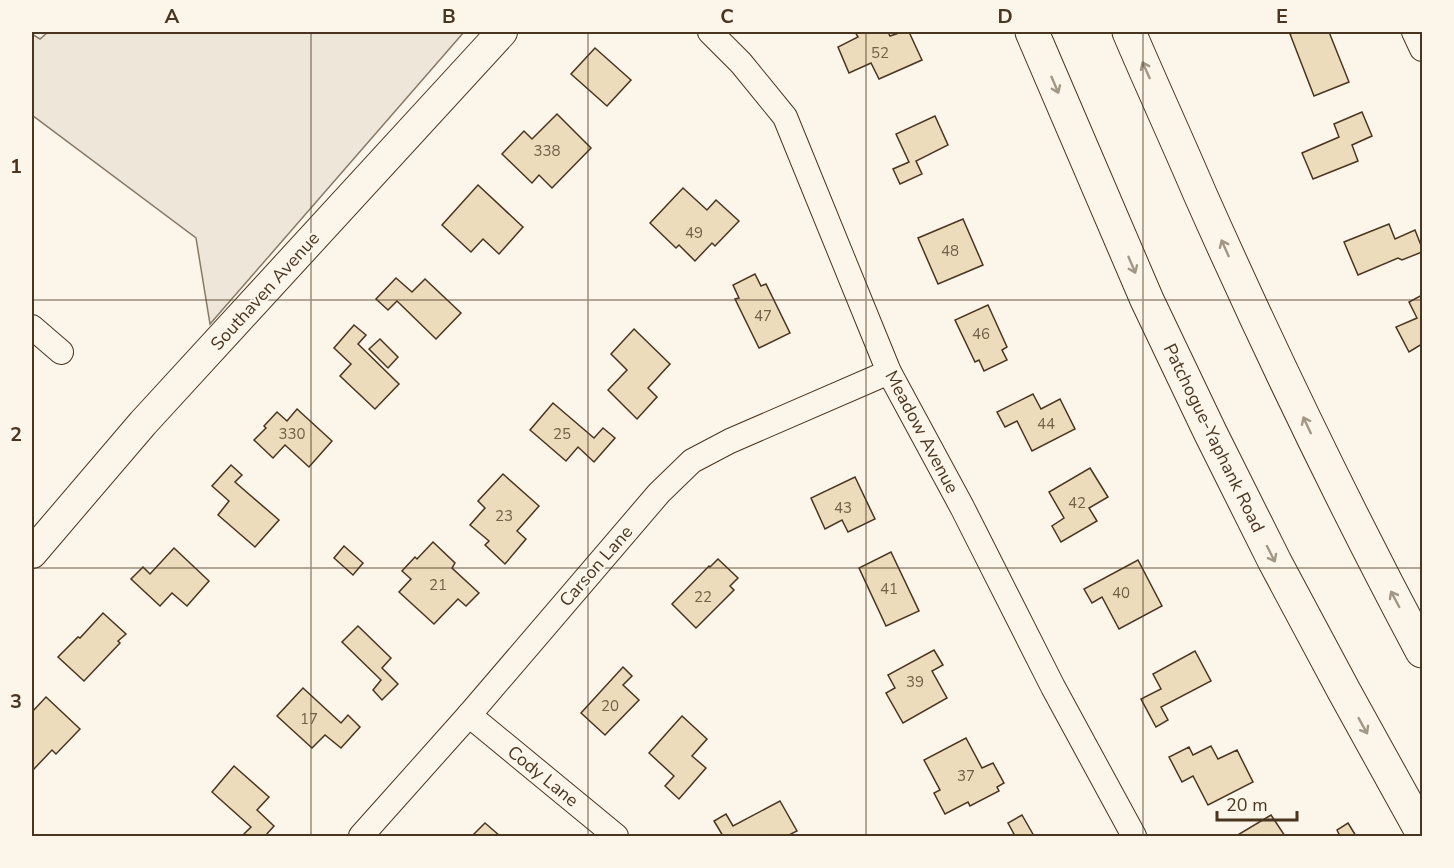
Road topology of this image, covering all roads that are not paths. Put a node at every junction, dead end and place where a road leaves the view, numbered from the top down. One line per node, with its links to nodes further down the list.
1 (501, 32): 10 (street, Southaven Avenue)
2 (711, 32): 9 (street, Meadow Avenue)
3 (1032, 32): 13 (main road, Patchogue-Yaphank Road, one-way to 13)
4 (1130, 32): 11 (main road, one-way to 4)
5 (1414, 32): 6 (street)
6 (1422, 49)
7 (32, 327): 8 (street)
8 (60, 352)
9 (889, 372): 12 (street, Carson Lane); 16 (street, Meadow Avenue)
10 (32, 553)
11 (1422, 651)
12 (469, 715): 14 (street, Carson Lane); 15 (street, Cody Lane)
13 (1422, 832)
14 (361, 837)
15 (616, 837)
16 (1134, 837)

